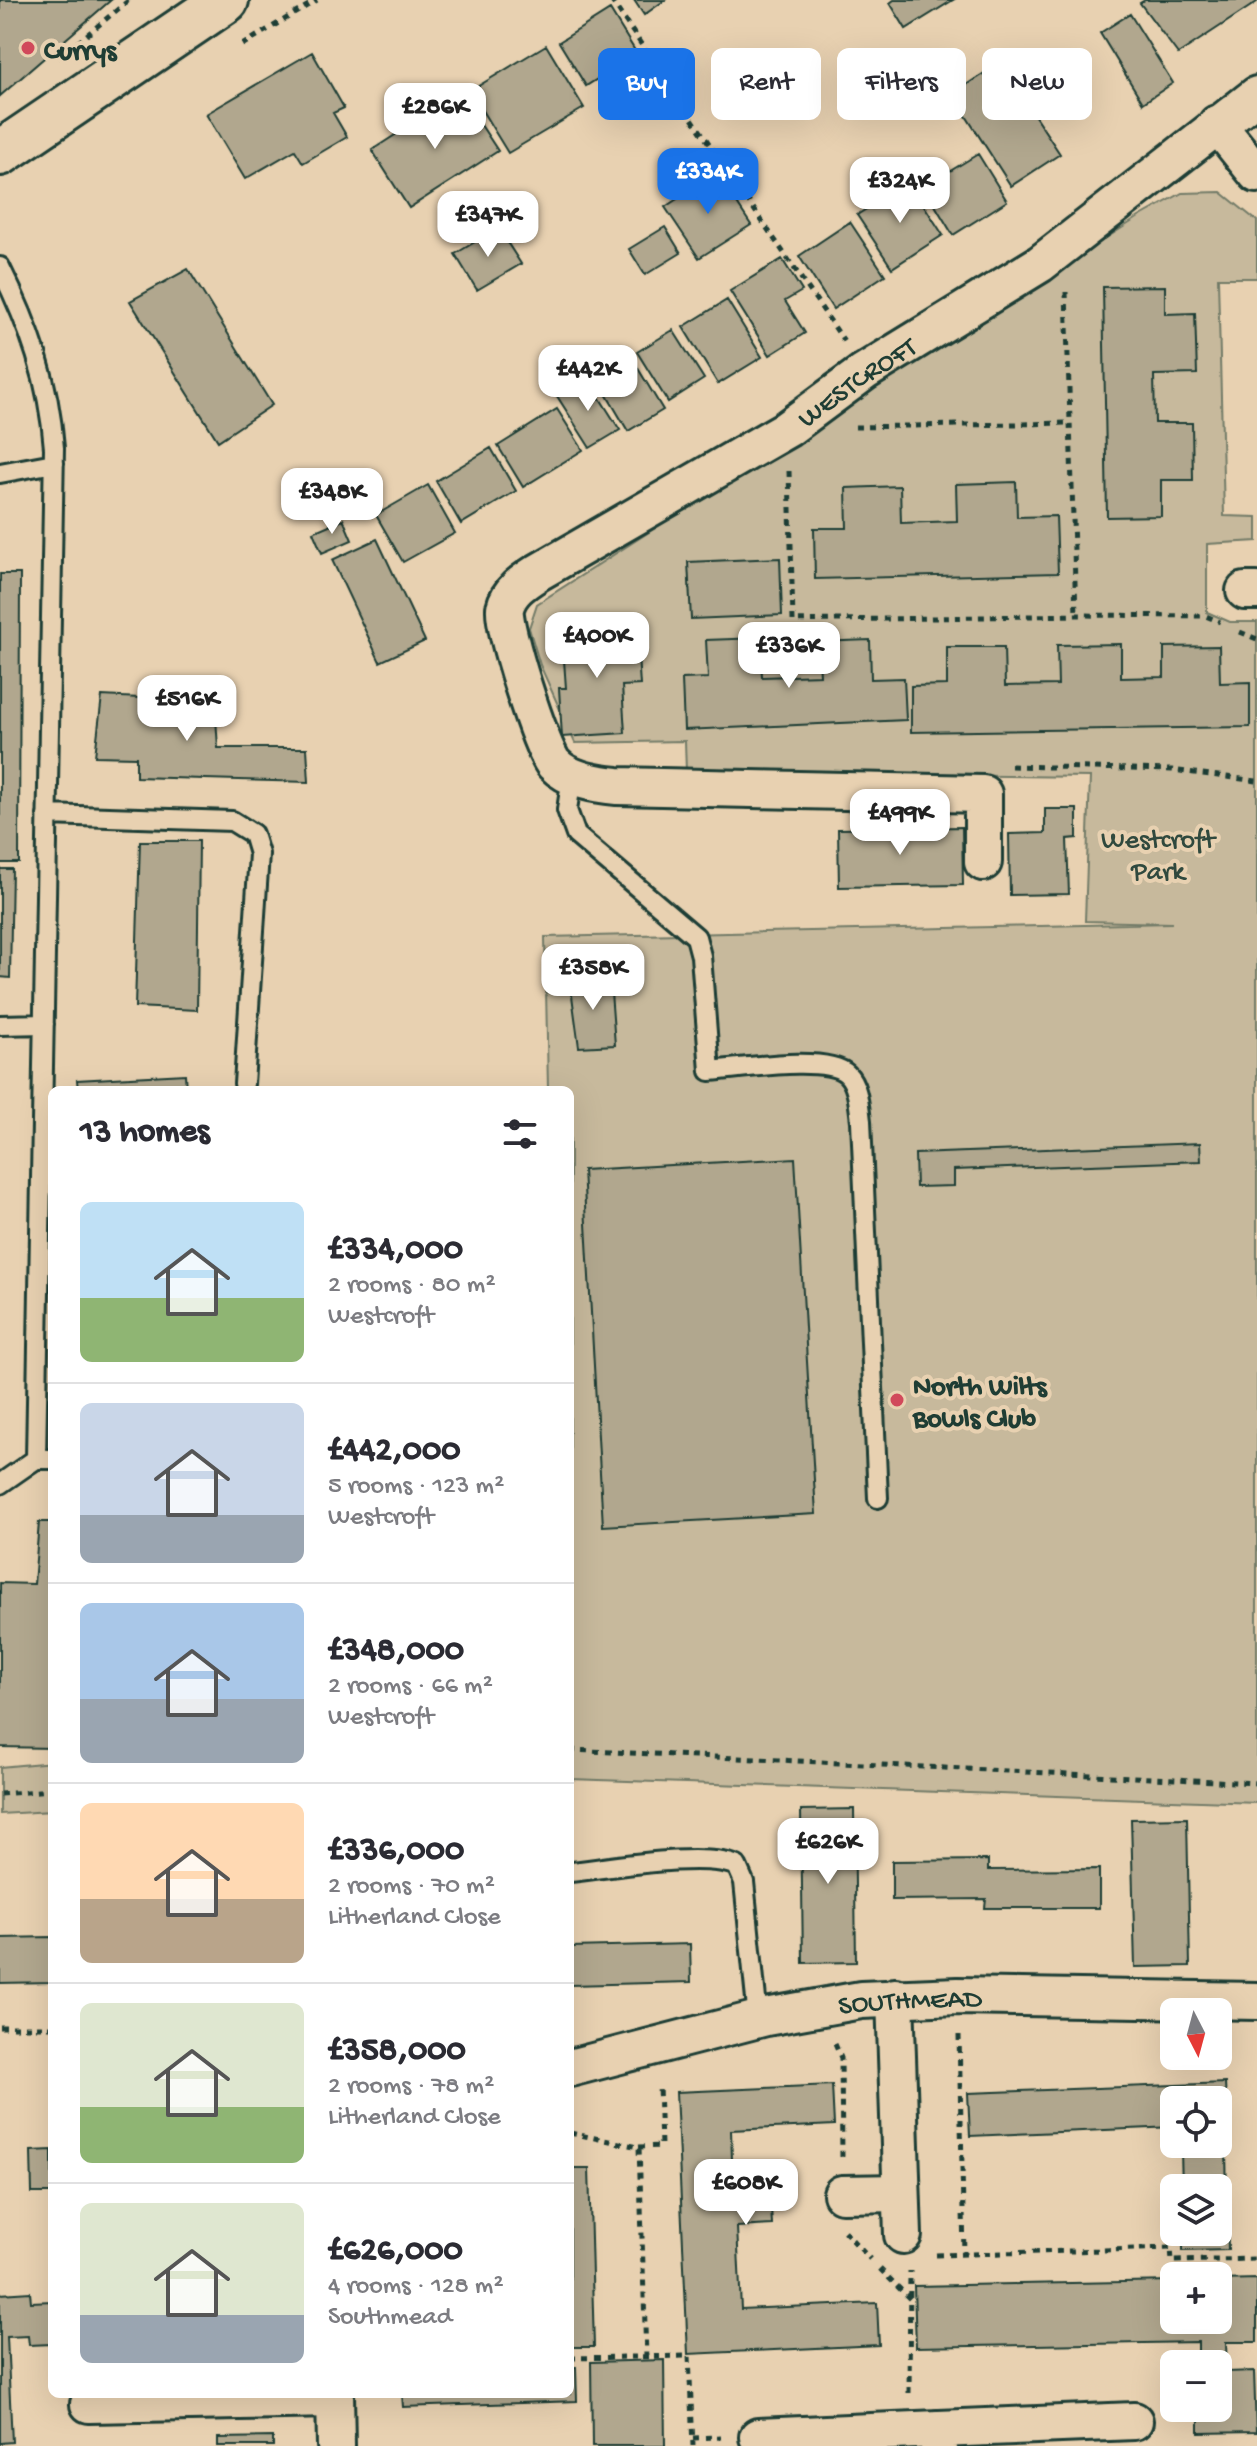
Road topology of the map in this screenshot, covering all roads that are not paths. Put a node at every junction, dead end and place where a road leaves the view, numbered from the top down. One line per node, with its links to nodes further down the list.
1 (226, 0): 4 (main road)
2 (1257, 95): 3 (street, WESTCROFT)
3 (1217, 124): 5 (street); 9 (street, WESTCROFT)
4 (0, 153)
5 (1257, 174)
6 (0, 267): 7 (lane)
7 (54, 463): 8 (lane); 10 (lane)
8 (0, 473)
9 (572, 776): 11 (street); 17 (lane)
10 (47, 815): 12 (lane); 14 (lane)
11 (983, 862)
12 (44, 1024): 13 (lane); 15 (lane)
13 (0, 1025)
14 (244, 1084)
15 (44, 1459): 16 (lane)
16 (0, 1484)
17 (878, 1498)
18 (574, 1872): 21 (lane)
19 (895, 1997): 20 (street, SOUTHMEAD); 21 (street, SOUTHMEAD); 23 (street)
20 (1257, 2001)
21 (758, 2019): 22 (street, SOUTHMEAD)
22 (574, 2067)
23 (901, 2193): 24 (street); 25 (street)
24 (842, 2194)
25 (912, 2249)
26 (274, 2398): 28 (street)
27 (335, 2398): 32 (street)
28 (89, 2404)
29 (1134, 2421): 30 (street)
30 (929, 2435): 31 (street)
31 (758, 2437)
32 (336, 2446)

